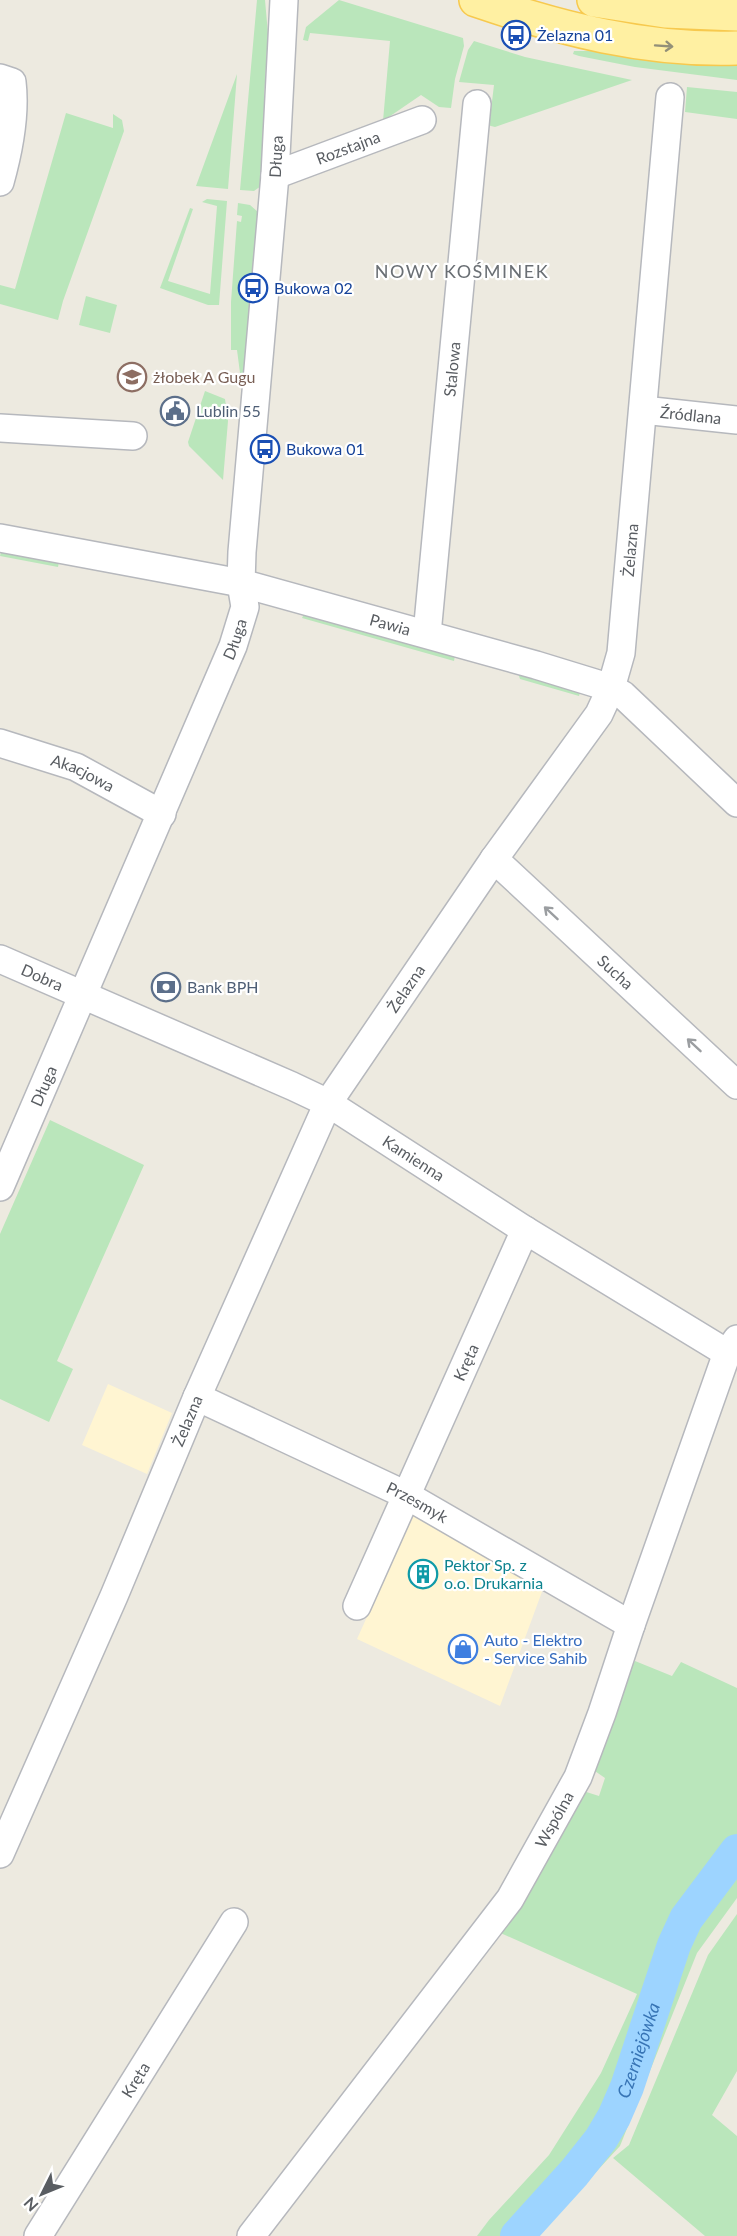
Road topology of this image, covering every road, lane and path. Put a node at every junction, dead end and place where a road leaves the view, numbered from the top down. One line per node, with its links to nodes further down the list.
1 (476, 0): 5 (main road, one-way to 5)
2 (594, 0): 4 (main road)
3 (286, 3): 10 (street, Długa)
4 (737, 14)
5 (737, 48)
6 (6, 80): 11 (street)
7 (670, 98): 12 (street, Żelazna)
8 (477, 104): 18 (street, Stalowa)
9 (422, 120): 10 (street, Rozstajna)
10 (275, 175): 17 (street, Długa)
11 (0, 182)
12 (643, 410): 13 (street, Źródlana); 19 (street, Żelazna)
13 (737, 420)
14 (0, 428): 15 (street)
15 (133, 436)
16 (0, 538): 17 (street, Pawia)
17 (241, 583): 18 (street, Pawia); 22 (street, Długa)
18 (427, 634): 19 (street, Pawia)
19 (611, 688): 21 (street, Pawia); 23 (street, Żelazna)
20 (0, 743): 22 (street, Akacjowa)
21 (737, 803)
22 (162, 814): 25 (street, Długa)
23 (494, 860): 26 (street, Sucha, one-way to 23); 27 (street, Żelazna)
24 (0, 959): 25 (street, Dobra)
25 (84, 996): 27 (street, Kamienna); 28 (street, Długa)
26 (737, 1085)
27 (328, 1103): 29 (street, Kamienna); 31 (street, Żelazna)
28 (1, 1182)
29 (525, 1230): 30 (street, Kamienna); 32 (street, Kręta)
30 (732, 1346): 34 (street, Wspólna)
31 (196, 1397): 32 (street, Przesmyk); 35 (street, Żelazna)
32 (406, 1495): 33 (street, Kręta); 34 (street, Przesmyk)
33 (357, 1606)
34 (631, 1625): 38 (street, Wspólna)
35 (0, 1854)
36 (234, 1922): 37 (street, Kręta)
37 (38, 2236)
38 (251, 2236)

